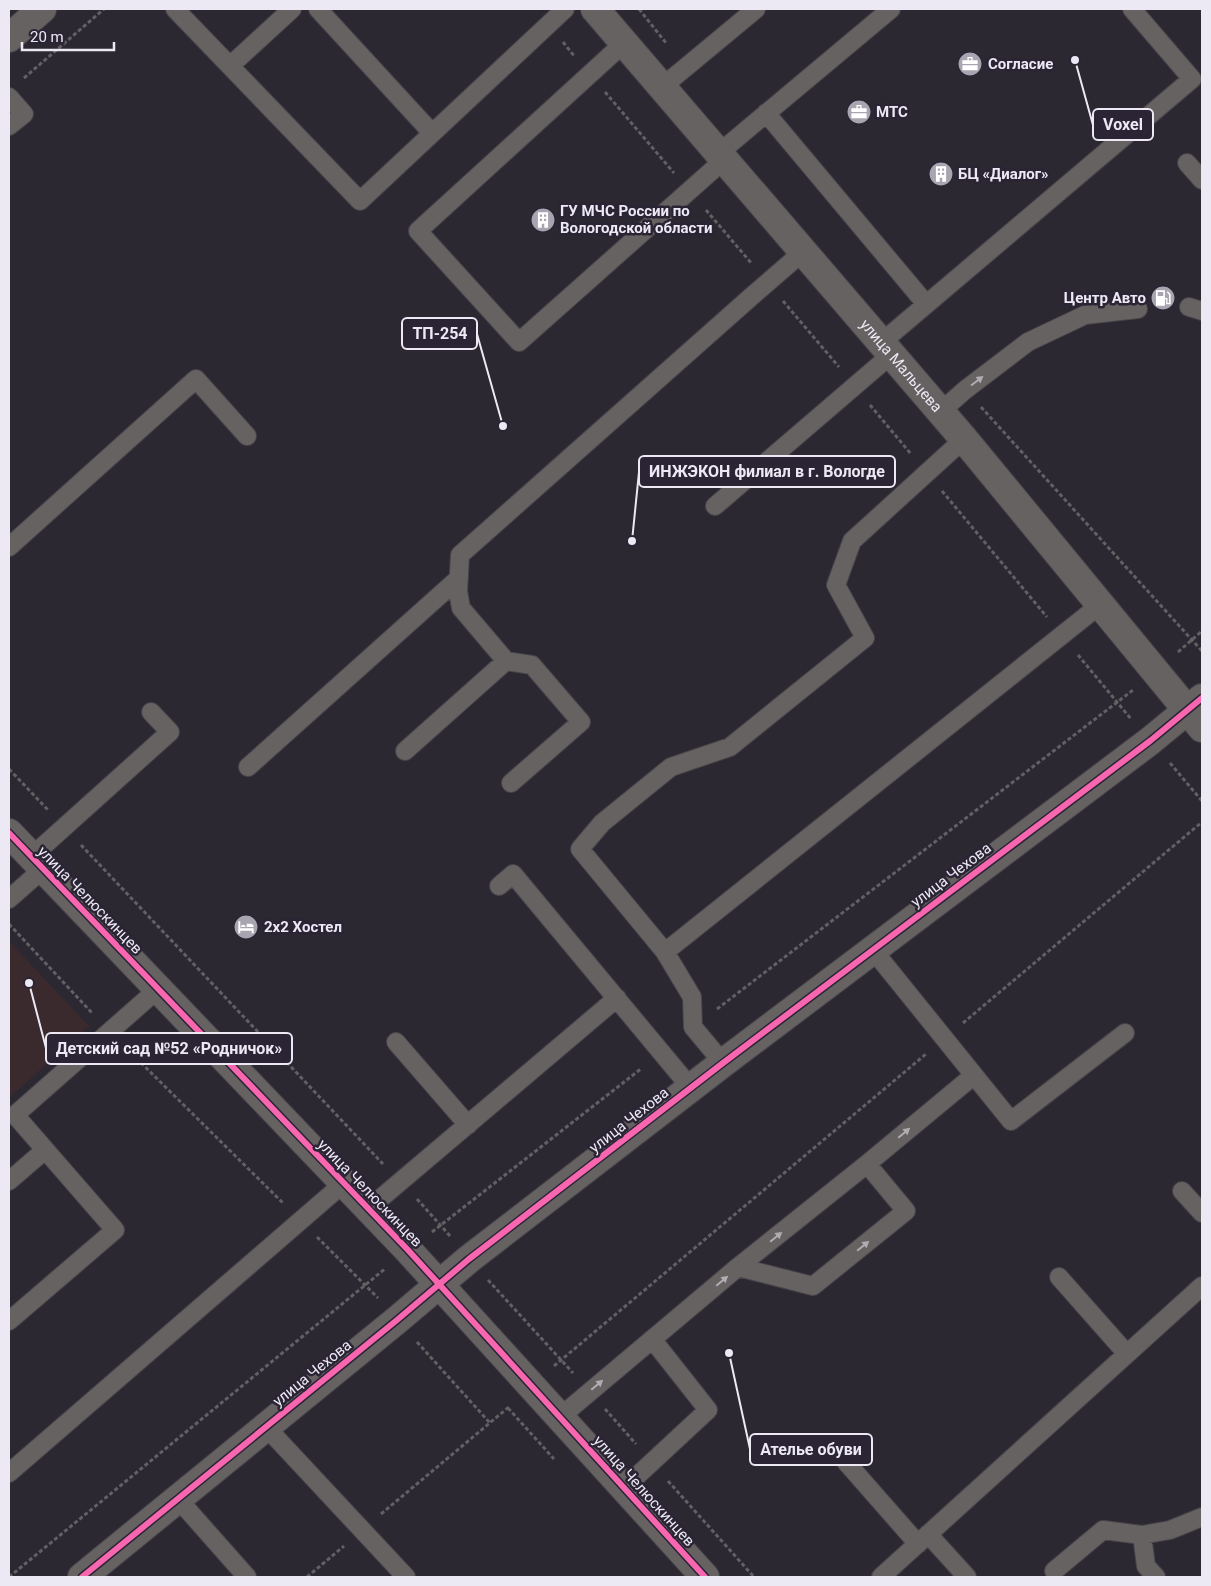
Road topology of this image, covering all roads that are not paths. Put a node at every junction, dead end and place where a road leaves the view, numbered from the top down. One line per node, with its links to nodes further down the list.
1 (42, 9): 10 (street)
2 (175, 9): 12 (lane)
3 (292, 9): 12 (lane)
4 (318, 9): 17 (lane)
5 (565, 9): 17 (lane)
6 (595, 9): 11 (street, улица Мальцева)
7 (756, 9): 13 (lane)
8 (890, 9): 15 (lane)
9 (1132, 9): 22 (lane)
10 (9, 38)
11 (624, 43): 13 (street, улица Мальцева); 18 (lane)
12 (231, 65): 17 (lane)
13 (662, 86): 18 (street, улица Мальцева)
14 (9, 97): 16 (lane)
15 (766, 113): 18 (lane); 22 (lane)
16 (9, 126)
17 (432, 133)
18 (722, 156): 21 (street, улица Мальцева)
19 (1187, 163): 20 (lane)
20 (1202, 180)
21 (804, 251): 24 (street, улица Мальцева); 30 (lane)
22 (926, 304): 24 (lane)
23 (1138, 309): 25 (lane, one-way to 23)
24 (887, 348): 25 (street, улица Мальцева); 28 (lane)
25 (940, 412): 27 (street, улица Мальцева)
26 (246, 436): 29 (lane)
27 (964, 439): 31 (street, улица Мальцева); 43 (lane)
28 (715, 506)
29 (9, 547)
30 (459, 578): 32 (lane); 36 (lane)
31 (1101, 604): 34 (street, улица Мальцева); 43 (lane)
32 (506, 661): 35 (lane); 37 (lane)
33 (151, 712): 39 (lane)
34 (1197, 712): 42 (street, улица Чехова)
35 (405, 752)
36 (248, 767)
37 (511, 783)
38 (9, 833): 39 (street, улица Челюскинцев)
39 (37, 863): 41 (lane); 44 (street, улица Челюскинцев)
40 (499, 886): 45 (lane)
41 (9, 899)
42 (873, 950): 48 (street, улица Чехова); 49 (lane)
43 (665, 952): 48 (lane)
44 (158, 989): 52 (lane); 55 (street, улица Челюскинцев)
45 (617, 998): 50 (lane); 51 (lane)
46 (1125, 1033): 49 (lane)
47 (396, 1042): 51 (lane)
48 (723, 1063): 50 (street, улица Чехова)
49 (973, 1076): 53 (lane, one-way to 49)
50 (691, 1088): 61 (street, улица Чехова)
51 (468, 1125): 57 (lane)
52 (45, 1150): 54 (lane); 63 (lane)
53 (867, 1164): 59 (lane, one-way to 53); 59 (lane, one-way to 53)
54 (9, 1181)
55 (344, 1184): 57 (street, улица Челюскинцев); 69 (lane)
56 (1182, 1191): 58 (lane)
57 (368, 1209): 61 (street, улица Челюскинцев)
58 (1202, 1213)
59 (738, 1268): 64 (lane, one-way to 59)
60 (1059, 1278): 65 (lane)
61 (440, 1284): 66 (street, улица Челюскинцев); 67 (street, улица Чехова)
62 (1202, 1286): 65 (lane)
63 (9, 1321)
64 (652, 1339): 66 (lane, one-way to 64); 70 (lane)
65 (1127, 1354): 74 (lane)
66 (560, 1417): 70 (street, улица Челюскинцев)
67 (266, 1427): 71 (street, улица Чехова); 78 (lane)
68 (846, 1462): 74 (lane)
69 (9, 1473)
70 (624, 1488): 79 (street, улица Челюскинцев)
71 (178, 1499): 76 (street, улица Чехова); 77 (lane)
72 (1202, 1518): 73 (lane)
73 (1142, 1535): 75 (lane); 82 (lane)
74 (923, 1539): 80 (lane); 81 (lane)
75 (1054, 1571)
76 (82, 1577)
77 (247, 1577)
78 (406, 1577)
79 (706, 1577)
80 (881, 1577)
81 (967, 1577)
82 (1156, 1577)

